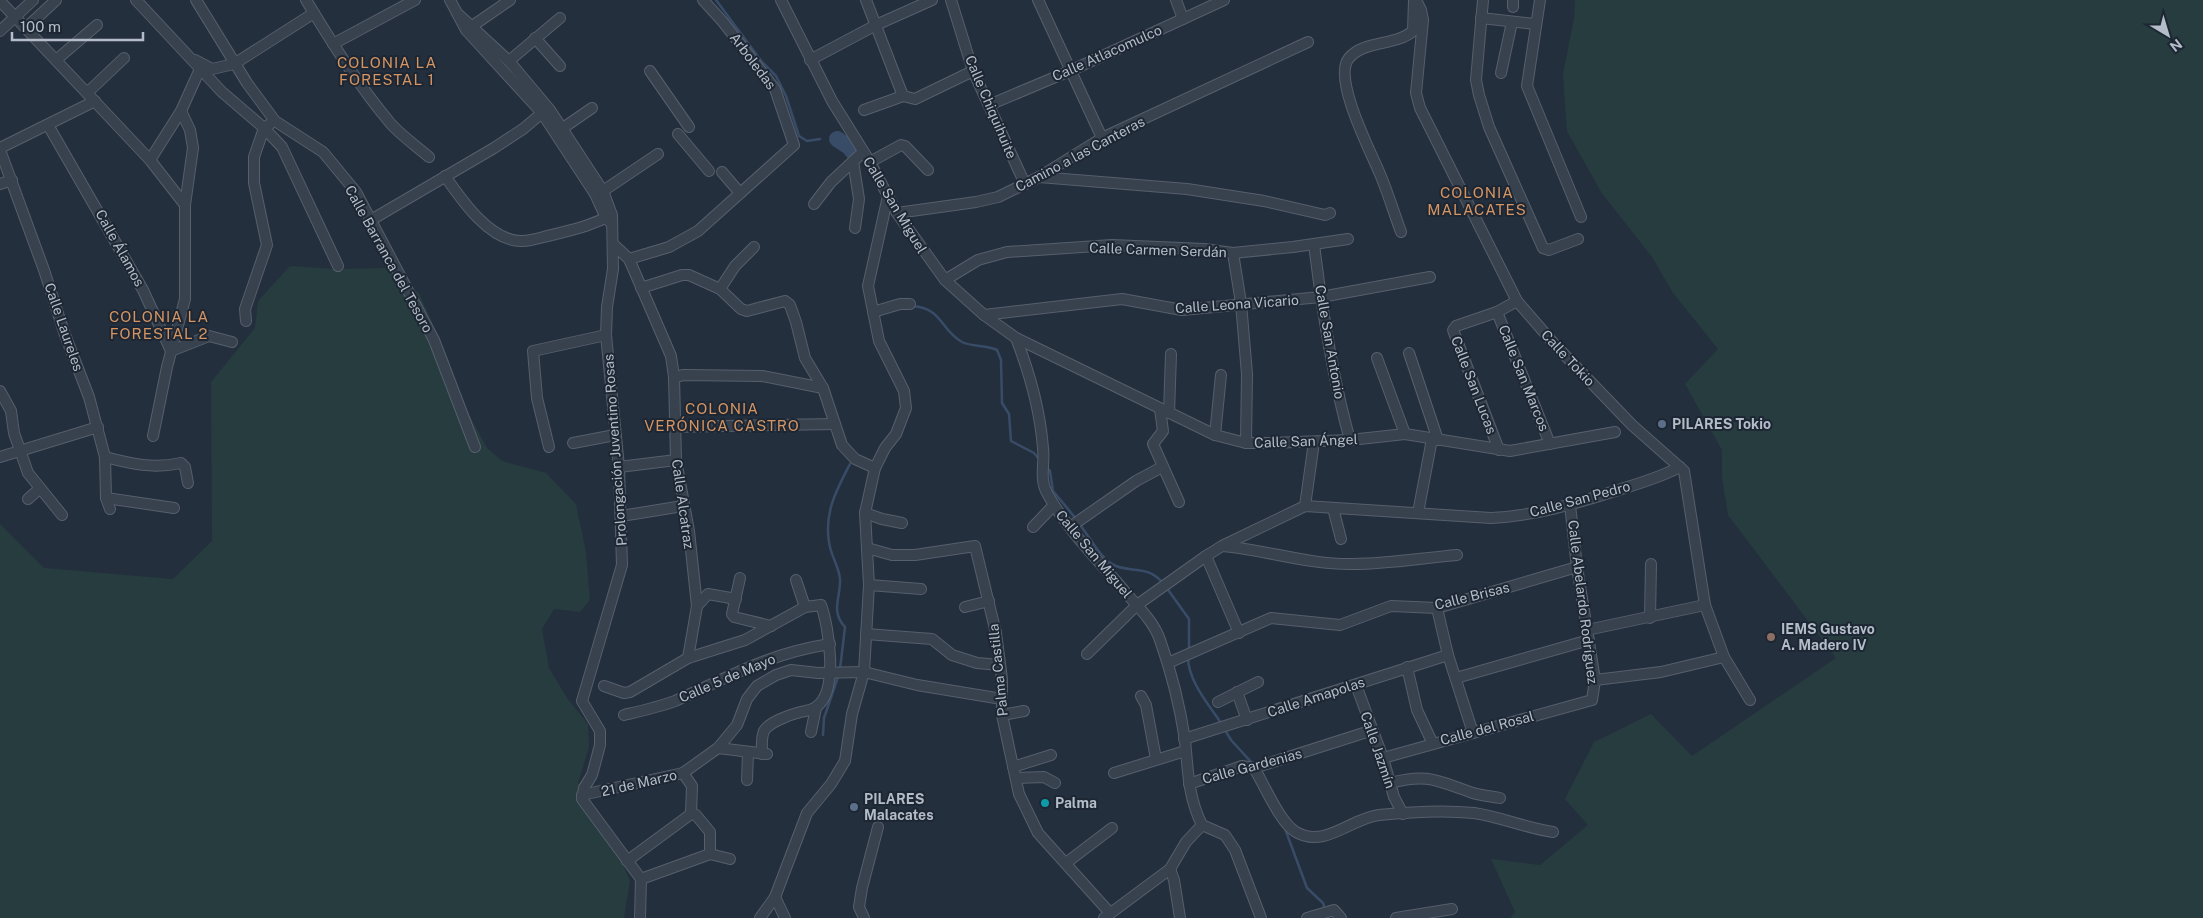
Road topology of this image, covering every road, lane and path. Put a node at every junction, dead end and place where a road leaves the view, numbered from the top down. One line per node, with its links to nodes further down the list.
1 (0, 0): 22 (street)
2 (33, 0): 22 (street)
3 (56, 0): 30 (street)
4 (136, 0): 36 (street)
5 (196, 0): 41 (street)
6 (306, 0): 21 (street)
7 (414, 0): 35 (street)
8 (450, 0): 31 (street)
9 (510, 0): 31 (street)
10 (703, 0): 79 (street, Arboledas)
11 (781, 0): 39 (street, Calle San Miguel)
12 (866, 0): 29 (street)
13 (932, 0): 29 (street)
14 (951, 0): 46 (street, Calle Chiquihuite)
15 (1038, 0): 44 (street)
16 (1176, 0): 25 (street)
17 (1415, 0): 89 (street); 103 (street, Calle Tokio)
18 (1483, 0): 24 (street)
19 (1540, 0): 27 (street)
20 (1219, 1): 25 (street, Calle Atlacomulco)
21 (314, 13): 35 (street); 41 (street)
22 (15, 18): 30 (street); 32 (street)
23 (560, 18): 33 (street)
24 (1481, 18): 26 (street); 91 (street)
25 (1183, 19): 44 (street, Calle Atlacomulco)
26 (1512, 22): 27 (street); 47 (street)
27 (1535, 24): 85 (street)
28 (97, 25): 38 (street)
29 (876, 25): 39 (street); 49 (street)
30 (26, 28): 38 (street)
31 (469, 28): 40 (street); 55 (street)
32 (0, 31)
33 (535, 38): 40 (street); 42 (street)
34 (1308, 42): 62 (street, Camino a las Canteras)
35 (333, 44): 66 (street)
36 (190, 57): 41 (street); 43 (street)
37 (124, 58): 48 (street)
38 (56, 60): 48 (street)
39 (810, 60): 64 (street, Calle San Miguel)
40 (509, 61): 60 (street)
41 (234, 64): 56 (street)
42 (560, 66)
43 (200, 69): 54 (street); 59 (street)
44 (1072, 70): 51 (street, Calle Atlacomulco); 62 (street)
45 (650, 71): 58 (street)
46 (973, 71): 49 (street); 51 (street, Calle Chiquihuite)
47 (1501, 73)
48 (87, 93): 50 (street)
49 (903, 96): 53 (street)
50 (95, 101): 57 (street); 67 (street)
51 (989, 105): 77 (street, Calle Chiquihuite)
52 (592, 108): 60 (street)
53 (864, 110)
54 (181, 111): 67 (street); 82 (street)
55 (542, 113): 60 (street); 73 (street)
56 (275, 121): 59 (street); 87 (street, Calle Barranca del Tesoro)
57 (48, 124): 63 (street); 113 (street, Calle Álamos)
58 (689, 127)
59 (264, 128): 97 (street); 109 (street)
60 (560, 133): 78 (street, Prolongación Juventino Rosas); 86 (street, Prolongación Juventino Rosas)
61 (678, 134): 71 (street)
62 (1102, 138): 74 (street, Camino a las Canteras)
63 (0, 149): 75 (street, Calle Laureles)
64 (863, 152): 68 (street); 69 (street, Calle San Miguel)
65 (658, 154): 78 (street)
66 (428, 157)
67 (150, 160): 82 (street)
68 (853, 161): 81 (street); 88 (street)
69 (870, 162): 70 (street); 80 (street, Calle San Miguel)
70 (928, 170)
71 (709, 171)
72 (722, 172): 79 (street)
73 (445, 176): 86 (street); 87 (street)
74 (1039, 177): 77 (street, Camino a las Canteras); 84 (street)
75 (12, 180): 76 (street); 123 (street, Calle Laureles)
76 (0, 184)
77 (1025, 184): 83 (street, Camino a las Canteras)
78 (603, 191): 86 (street, Prolongación Juventino Rosas)
79 (740, 193): 96 (street)
80 (888, 196): 83 (street, Calle San Miguel); 106 (street)
81 (814, 204)
82 (184, 205): 113 (street)
83 (897, 212): 99 (street, Calle San Miguel)
84 (1330, 213)
85 (1581, 217)
86 (610, 219): 92 (street, Prolongación Juventino Rosas)
87 (371, 220): 136 (street, Calle Barranca del Tesoro)
88 (855, 228)
89 (1401, 232)
90 (1348, 239): 93 (street, Calle Carmen Serdán)
91 (1578, 239)
92 (613, 244): 96 (street, Calle Alcatraz); 110 (street, Prolongación Juventino Rosas)
93 (1314, 244): 95 (street, Calle Carmen Serdán); 102 (street, Calle San Antonio)
94 (754, 247): 101 (street)
95 (1233, 252): 99 (street, Calle Carmen Serdán); 104 (street)
96 (629, 260): 100 (street, Calle Alcatraz)
97 (338, 266)
98 (1430, 277): 102 (street, Calle Leona Vicario)
99 (945, 280): 108 (street, Calle San Miguel)
100 (642, 288): 101 (street); 118 (street, Calle Alcatraz)
101 (720, 289): 119 (street)
102 (1321, 297): 104 (street, Calle Leona Vicario); 130 (street, Calle San Antonio)
103 (1517, 301): 107 (street, Calle San Lucas); 145 (street, Calle Tokio)
104 (1241, 303): 108 (street, Calle Leona Vicario); 134 (street)
105 (910, 304): 106 (street)
106 (873, 311): 146 (street)
107 (1497, 312): 135 (street, Calle San Marcos); 138 (street, Calle San Lucas)
108 (984, 315): 111 (street, Calle San Miguel)
109 (246, 321)
110 (606, 335): 127 (street, Prolongación Juventino Rosas); 137 (street)
111 (1016, 338): 121 (street, Calle San Ángel); 152 (street, Calle San Miguel)
112 (232, 342): 113 (street)
113 (171, 352): 129 (street)
114 (1409, 353): 131 (street)
115 (1171, 354): 121 (street)
116 (1377, 358): 126 (street)
117 (1221, 375): 128 (street)
118 (674, 377): 119 (street); 124 (street, Calle Alcatraz)
119 (824, 388): 122 (street)
120 (0, 391): 139 (street)
121 (1164, 411): 128 (street, Calle San Ángel); 144 (street)
122 (835, 424): 124 (street); 146 (street)
123 (98, 427): 139 (street); 141 (street, Calle Laureles)
124 (675, 427): 142 (street, Calle Alcatraz)
125 (1616, 432): 135 (street, Calle San Ángel)
126 (1405, 434): 130 (street, Calle San Ángel); 131 (street, Calle San Ángel)
127 (615, 435): 133 (street); 143 (street, Prolongación Juventino Rosas)
128 (1215, 435): 134 (street, Calle San Ángel)
129 (153, 436)
130 (1350, 440): 132 (street, Calle San Ángel)
131 (1435, 440): 138 (street, Calle San Ángel); 160 (street)
132 (1314, 442): 134 (street, Calle San Ángel); 155 (street)
133 (573, 443)
134 (1246, 443)
135 (1550, 444): 138 (street, Calle San Ángel)
136 (475, 447)
137 (549, 447)
138 (1499, 450)
139 (22, 452): 140 (street); 148 (street)
140 (0, 457)
141 (105, 457): 147 (street); 149 (street, Calle Laureles)
142 (676, 460): 143 (street); 154 (street, Calle Alcatraz)
143 (619, 467): 162 (street, Prolongación Juventino Rosas)
144 (1162, 467): 151 (street); 164 (street)
145 (1680, 467): 153 (street, Calle San Pedro); 179 (street, Calle Tokio)
146 (875, 468): 159 (street)
147 (188, 482)
148 (39, 489): 150 (street); 161 (street)
149 (106, 498): 156 (street); 158 (street, Calle Laureles)
150 (28, 499)
151 (1179, 502)
152 (1054, 505): 164 (street, Calle San Miguel); 165 (street)
153 (1570, 505): 160 (street, Calle San Pedro); 172 (street, Calle Abelardo Rodríguez)
154 (683, 506): 162 (street); 180 (street, Calle Alcatraz)
155 (1305, 506): 157 (street, Calle San Pedro); 167 (street, Calle San Pedro)
156 (174, 508)
157 (1333, 508): 160 (street, Calle San Pedro); 166 (street)
158 (110, 509)
159 (865, 513): 163 (street); 168 (street)
160 (1418, 513)
161 (62, 515)
162 (621, 516): 236 (street, Prolongación Juventino Rosas)
163 (902, 523)
164 (1072, 526): 181 (street, Calle San Miguel)
165 (1033, 527)
166 (1341, 539)
167 (1222, 546): 169 (street, Calle San Pedro); 170 (street)
168 (867, 548): 175 (street); 178 (street, Palma Castilla)
169 (1206, 556): 181 (street, Calle San Pedro); 187 (street)
170 (1457, 556)
171 (1651, 564): 185 (street)
172 (1577, 566): 184 (street, Calle Brisas); 189 (street, Calle Abelardo Rodríguez)
173 (740, 578): 177 (street)
174 (796, 580): 182 (street)
175 (869, 585): 176 (street); 188 (street)
176 (921, 588)
177 (736, 599): 180 (street); 186 (street)
178 (989, 601): 183 (street); 196 (street, Palma Castilla)
179 (1705, 605): 185 (street); 193 (street, Calle Tokio)
180 (697, 606): 194 (street, Calle Alcatraz)
181 (1137, 606): 191 (street, Calle San Pedro); 195 (street, Calle San Miguel)
182 (805, 607): 186 (street); 190 (street)
183 (965, 607)
184 (1437, 608): 187 (street, Calle Brisas); 192 (street)
185 (1650, 618): 189 (street)
186 (772, 626): 194 (street)
187 (1239, 633): 195 (street, Calle Brisas)
188 (866, 634): 196 (street); 199 (street)
189 (1588, 635): 200 (street); 201 (street, Calle Abelardo Rodríguez)
190 (830, 644): 198 (street); 213 (street, Calle 5 de Mayo)
191 (1087, 654)
192 (1448, 655): 197 (street, Calle Amapolas); 200 (street)
193 (1724, 657): 201 (street); 209 (street, Calle Tokio)
194 (688, 658): 204 (street)
195 (1168, 663): 219 (street, Calle San Miguel)
196 (1000, 664): 207 (street, Palma Castilla)
197 (1407, 667): 203 (street, Calle Amapolas); 220 (street)
198 (833, 672): 199 (street, 21 de Marzo); 211 (street); 221 (street, 21 de Marzo)
199 (864, 672): 207 (street, 21 de Marzo); 250 (street)
200 (1456, 678): 218 (street)
201 (1595, 680): 208 (street, Calle Abelardo Rodríguez)
202 (1258, 682): 205 (street)
203 (1356, 685): 215 (street, Calle Amapolas); 216 (street, Calle Jazmín)
204 (604, 686)
205 (1236, 692): 210 (street); 215 (street)
206 (1141, 696): 226 (street)
207 (1002, 699): 214 (street, Palma Castilla)
208 (1592, 700): 218 (street, Calle del Rosal)
209 (1750, 700)
210 (1218, 702)
211 (816, 708): 217 (street); 223 (street)
212 (1024, 711): 214 (street)
213 (624, 715)
214 (1002, 715): 227 (street, Palma Castilla)
215 (1247, 720): 219 (street, Calle Amapolas)
216 (1373, 730): 225 (street, Calle Jazmín); 228 (street, Calle Gardenias)
217 (811, 732)
218 (1474, 733): 220 (street, Calle del Rosal)
219 (1184, 739): 222 (street, Calle San Miguel)
220 (1432, 742): 225 (street, Calle del Rosal)
221 (718, 748): 223 (street); 229 (street, 21 de Marzo)
222 (1185, 751): 226 (street); 235 (street, Calle San Miguel)
223 (748, 753): 232 (street)
224 (1051, 755): 227 (street)
225 (1383, 758): 234 (street, Calle Jazmín)
226 (1156, 759): 230 (street)
227 (1013, 767): 231 (street, Palma Castilla)
228 (1257, 767): 235 (street, Calle Gardenias); 239 (street)
229 (683, 773): 236 (street, 21 de Marzo); 238 (street)
230 (1114, 773)
231 (1016, 778): 233 (street); 247 (street, Palma Castilla)
232 (747, 780)
233 (1055, 783)
234 (1390, 783): 237 (street); 239 (street, Calle Jazmín)
235 (1189, 784): 240 (street, Calle San Miguel)
236 (582, 795): 246 (street)
237 (1500, 798)
238 (690, 814): 244 (street); 246 (street)
239 (1403, 814): 243 (street)
240 (1202, 825): 248 (street); 258 (street)
241 (878, 827): 256 (street)
242 (1112, 828): 247 (street)
243 (1552, 832)
244 (710, 854): 245 (street); 249 (street)
245 (730, 859)
246 (628, 861): 249 (street)
247 (1066, 864): 252 (street, Palma Castilla)
248 (1170, 869): 252 (street); 257 (street)
249 (641, 880): 253 (street)
250 (775, 897): 254 (street); 255 (street)
251 (1452, 909): 261 (street)
252 (1107, 916)
253 (640, 918)
254 (760, 918)
255 (785, 918)
256 (864, 918)
257 (1180, 918)
258 (1261, 918)
259 (1307, 918): 260 (street)
260 (1341, 918)
261 (1396, 918)

